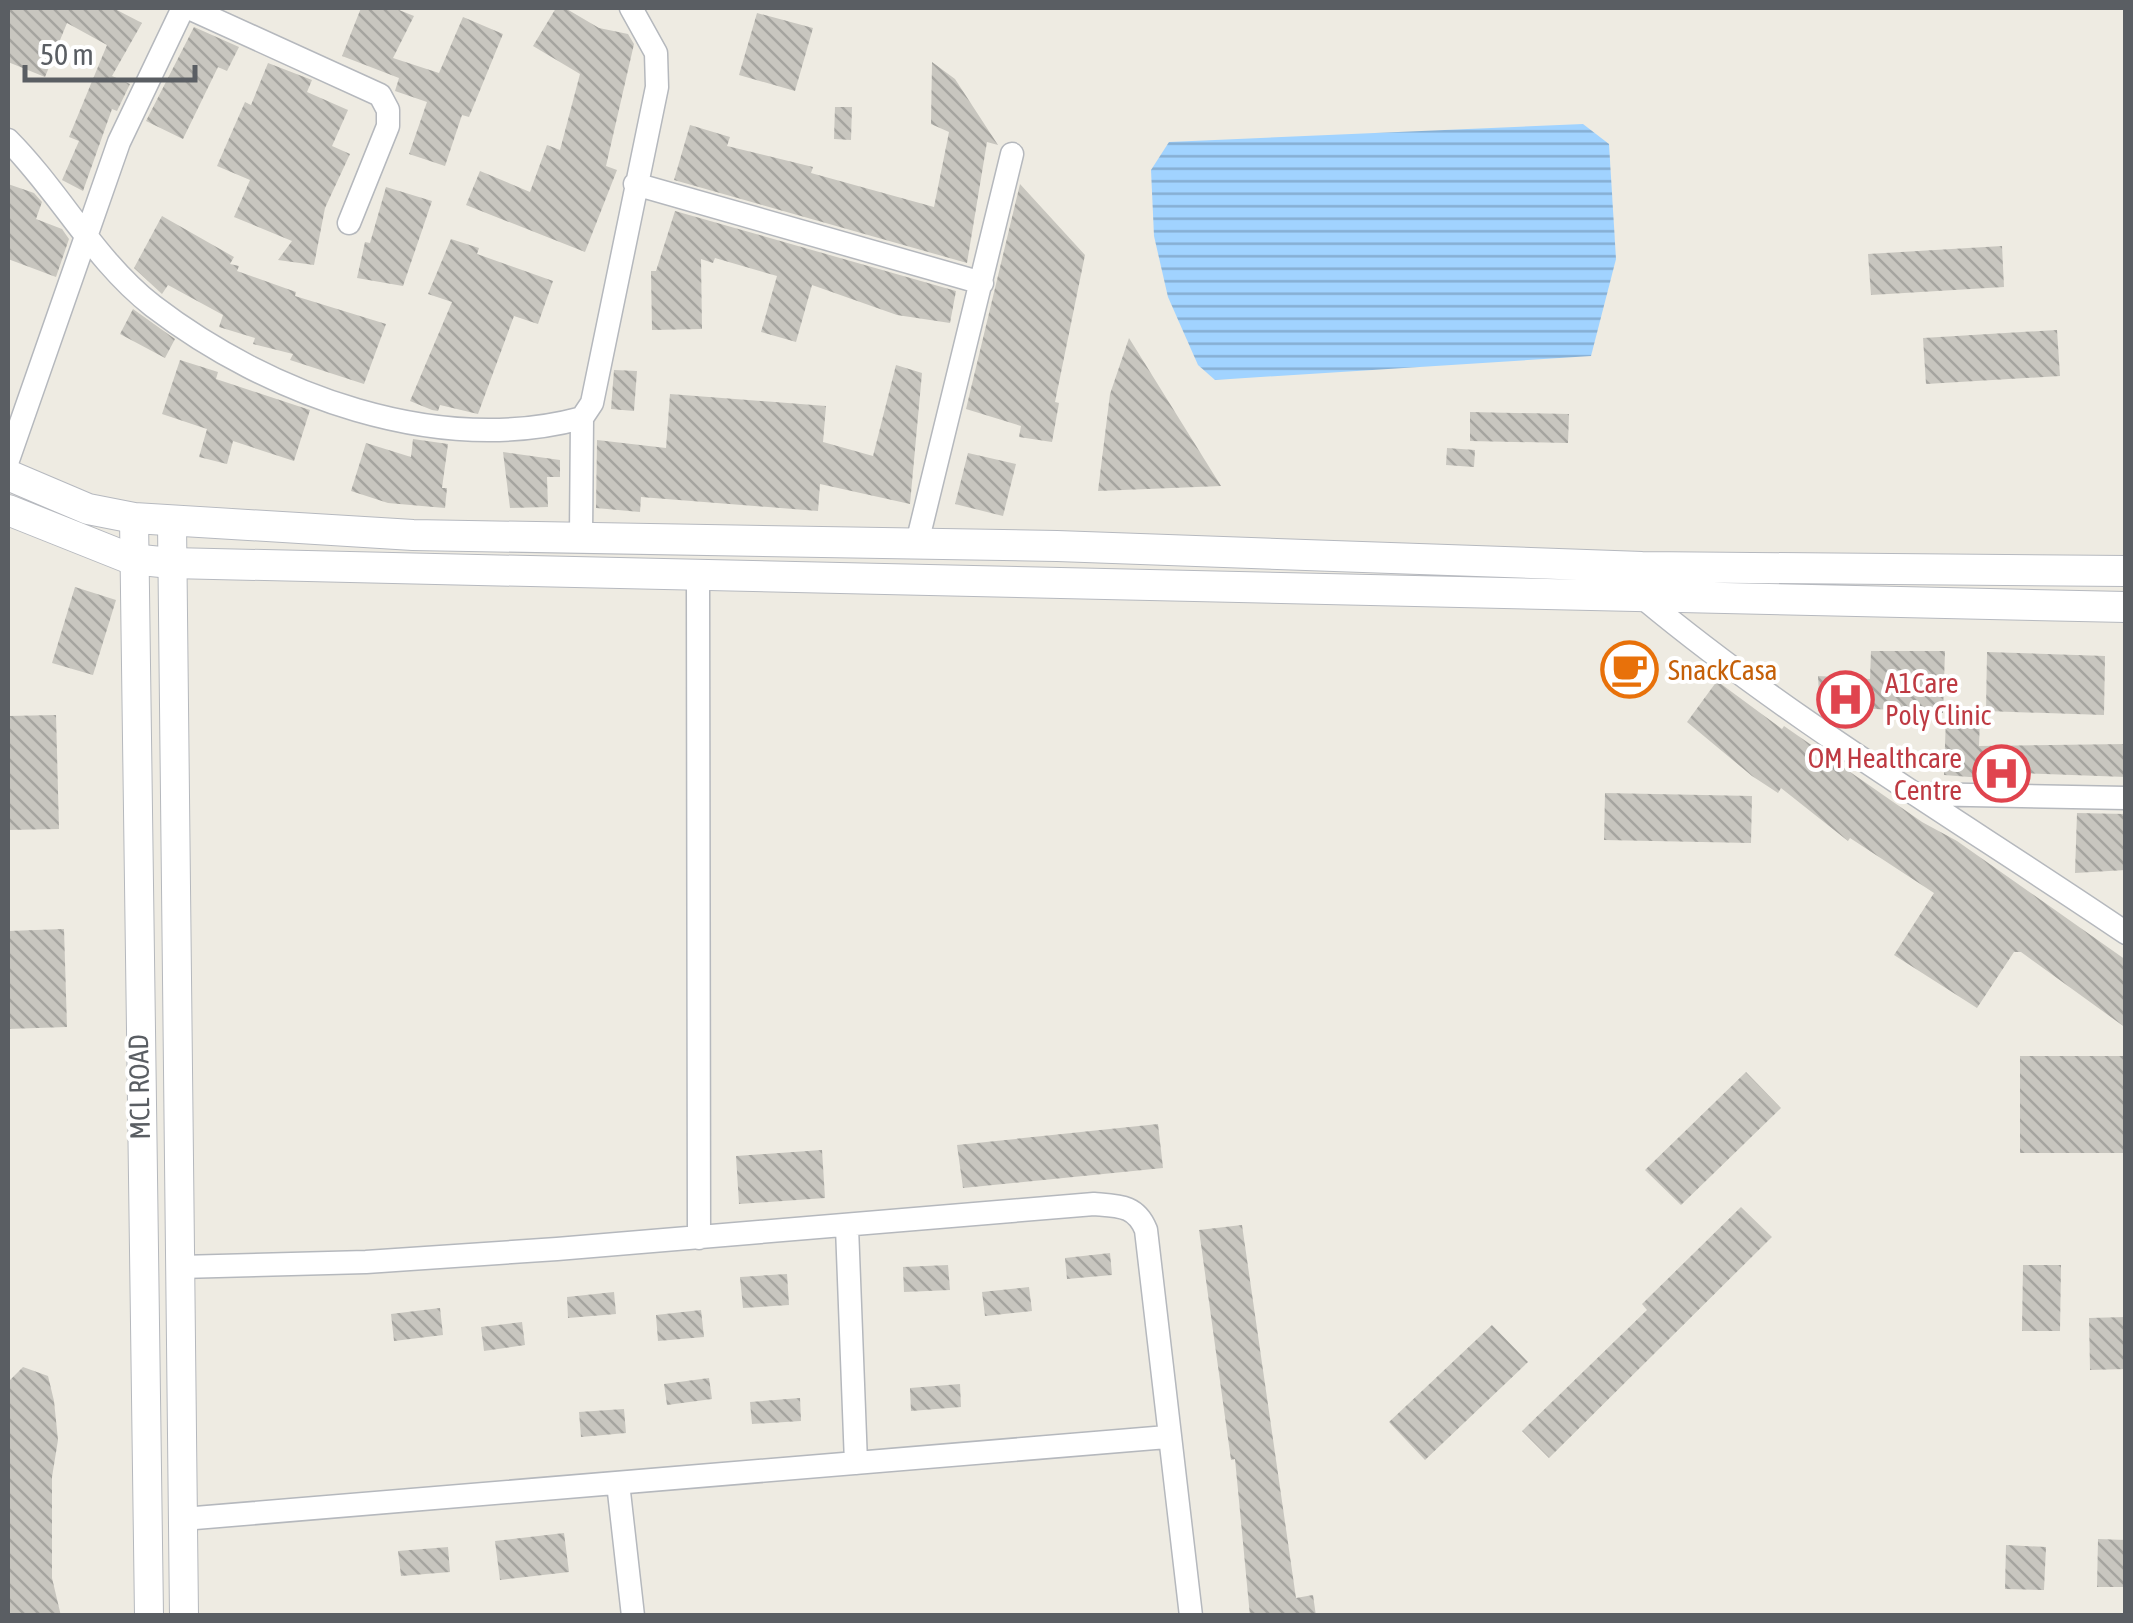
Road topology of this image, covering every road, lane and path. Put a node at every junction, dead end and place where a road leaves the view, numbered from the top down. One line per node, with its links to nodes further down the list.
1 (186, 8): 6 (street); 7 (street)
2 (631, 8): 5 (street)
3 (8, 140): 7 (street)
4 (1012, 154): 8 (street)
5 (635, 184): 8 (street); 9 (street)
6 (349, 223)
7 (89, 236): 9 (street); 10 (street)
8 (982, 283): 16 (street)
9 (582, 418): 15 (street)
10 (8, 460)
11 (8, 475): 13 (main road)
12 (8, 510): 17 (main road)
13 (134, 518): 14 (main road); 17 (street, MCL ROAD)
14 (172, 523): 15 (main road); 18 (street, MCL ROAD)
15 (582, 536): 16 (main road)
16 (917, 544): 21 (main road)
17 (132, 558): 18 (main road); 33 (street, MCL ROAD)
18 (172, 564): 20 (main road); 28 (street, MCL ROAD)
19 (2126, 571): 21 (main road)
20 (698, 578): 21 (main road); 27 (street)
21 (1642, 582): 22 (main road); 23 (street)
22 (2126, 607)
23 (1920, 794): 24 (street); 25 (street)
24 (2126, 798)
25 (2126, 933)
26 (848, 1227): 27 (street); 29 (street); 30 (street)
27 (699, 1238): 28 (street)
28 (180, 1268): 32 (street, MCL ROAD)
29 (1167, 1437): 30 (street); 36 (street)
30 (856, 1463): 31 (street)
31 (618, 1483): 32 (street); 35 (street)
32 (182, 1519): 34 (street, MCL ROAD)
33 (149, 1616)
34 (184, 1616)
35 (633, 1616)
36 (1191, 1616)

